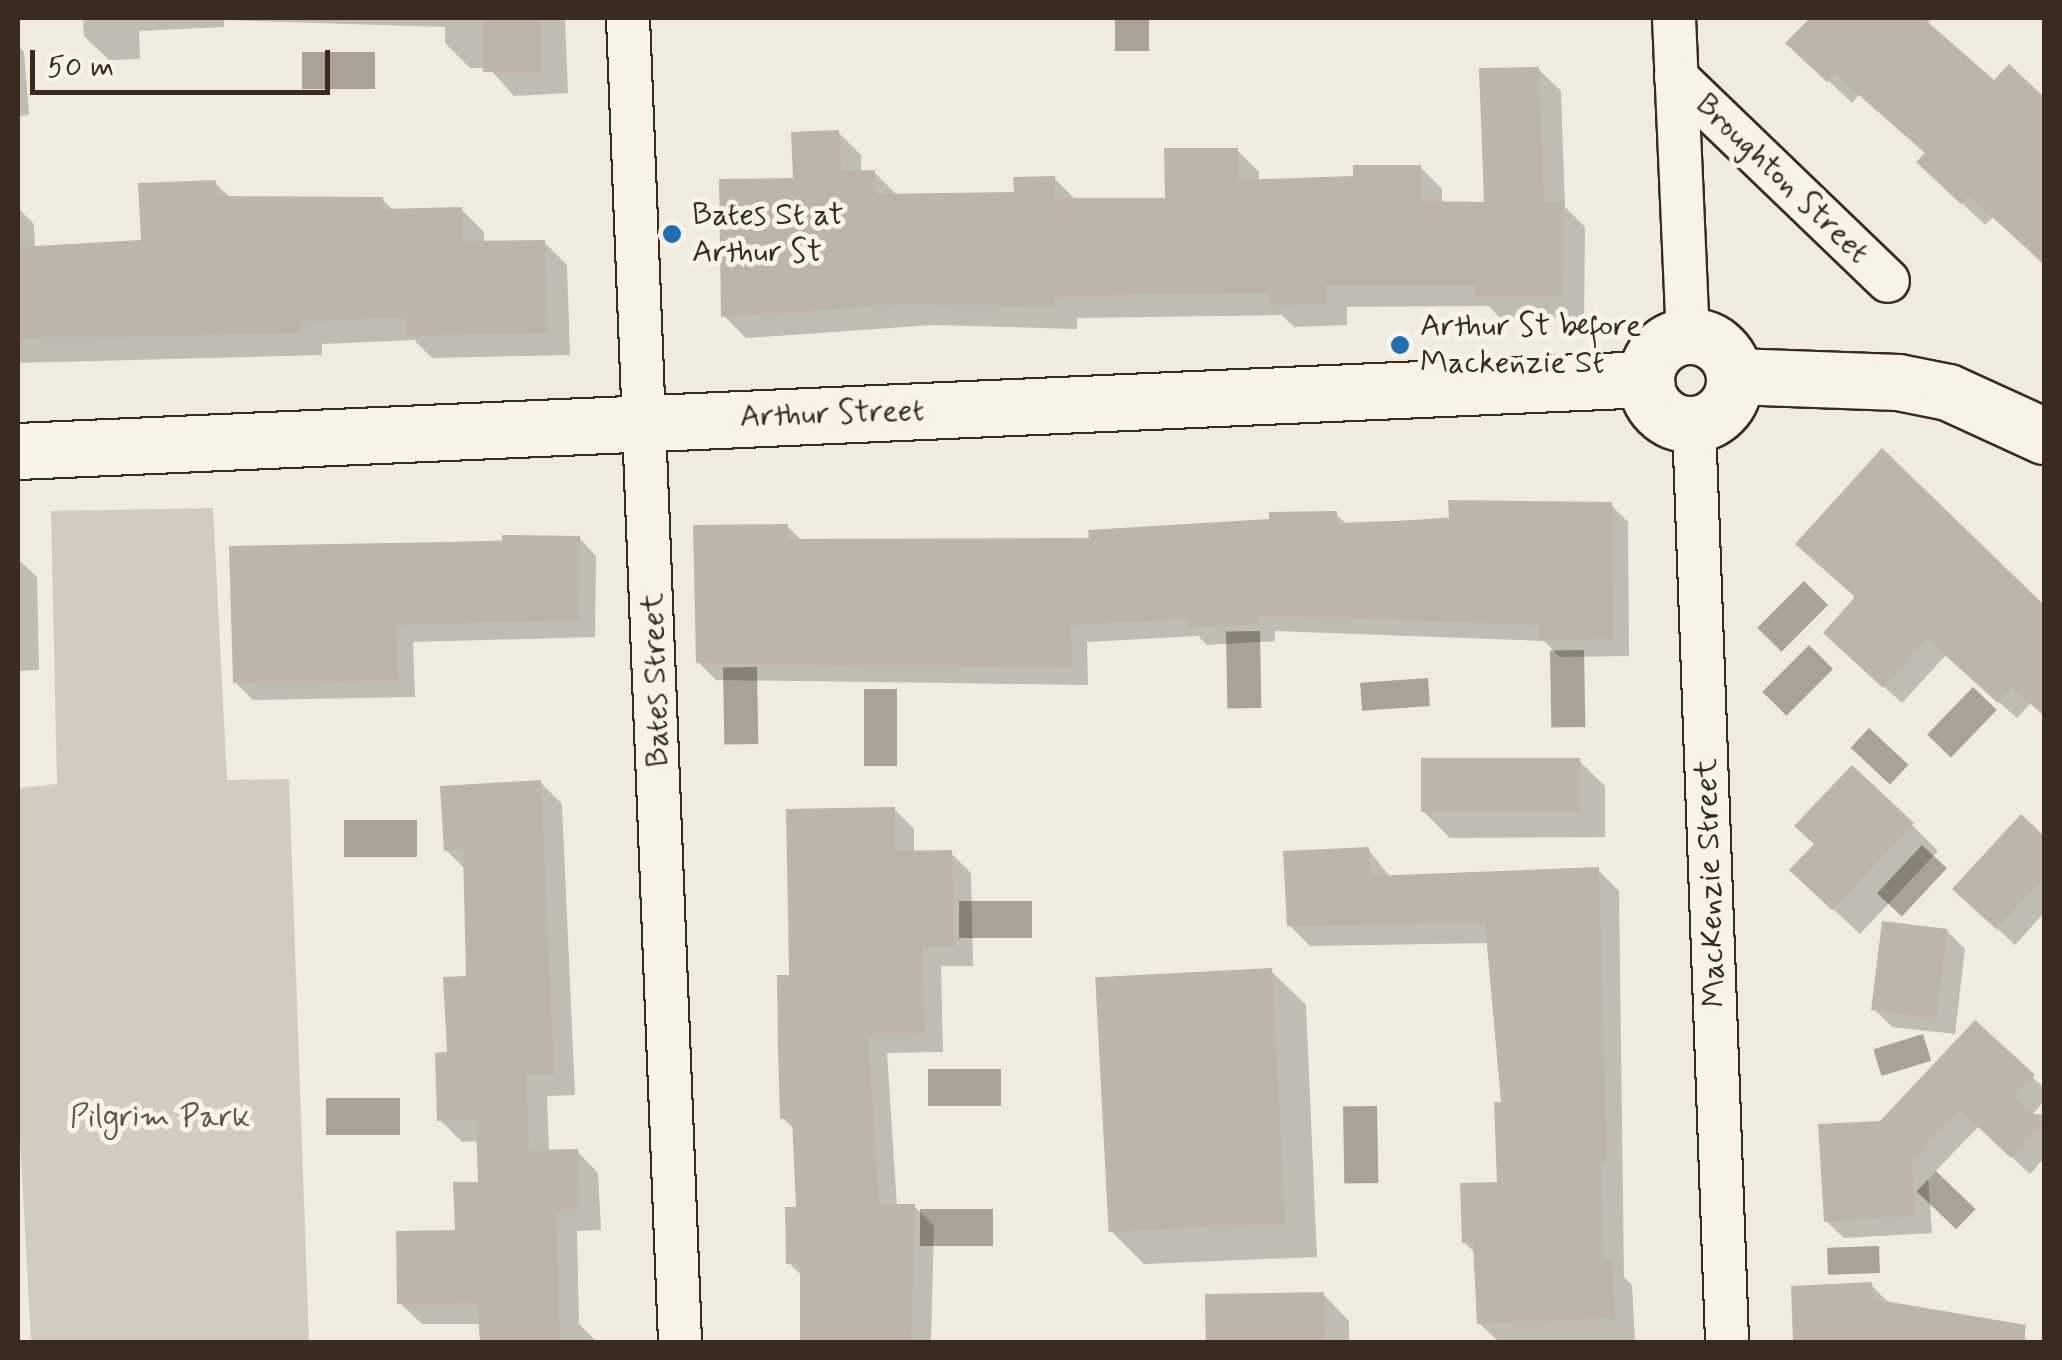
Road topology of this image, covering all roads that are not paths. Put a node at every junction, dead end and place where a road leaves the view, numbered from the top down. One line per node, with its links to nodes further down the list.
1 (628, 18): 8 (street, Bates Street)
2 (1674, 18): 3 (street)
3 (1676, 77): 4 (street, Broughton Street); 5 (street)
4 (1888, 281)
5 (1688, 336): 6 (main road); 7 (main road)
6 (1734, 376): 9 (main road); 10 (main road)
7 (1646, 379): 8 (main road, Arthur Street); 9 (main road)
8 (647, 422): 11 (main road, Arthur Street); 12 (street, Bates Street)
9 (1694, 423): 13 (street, MacKenzie Street)
10 (2044, 436)
11 (18, 452)
12 (680, 1342)
13 (1727, 1342)

